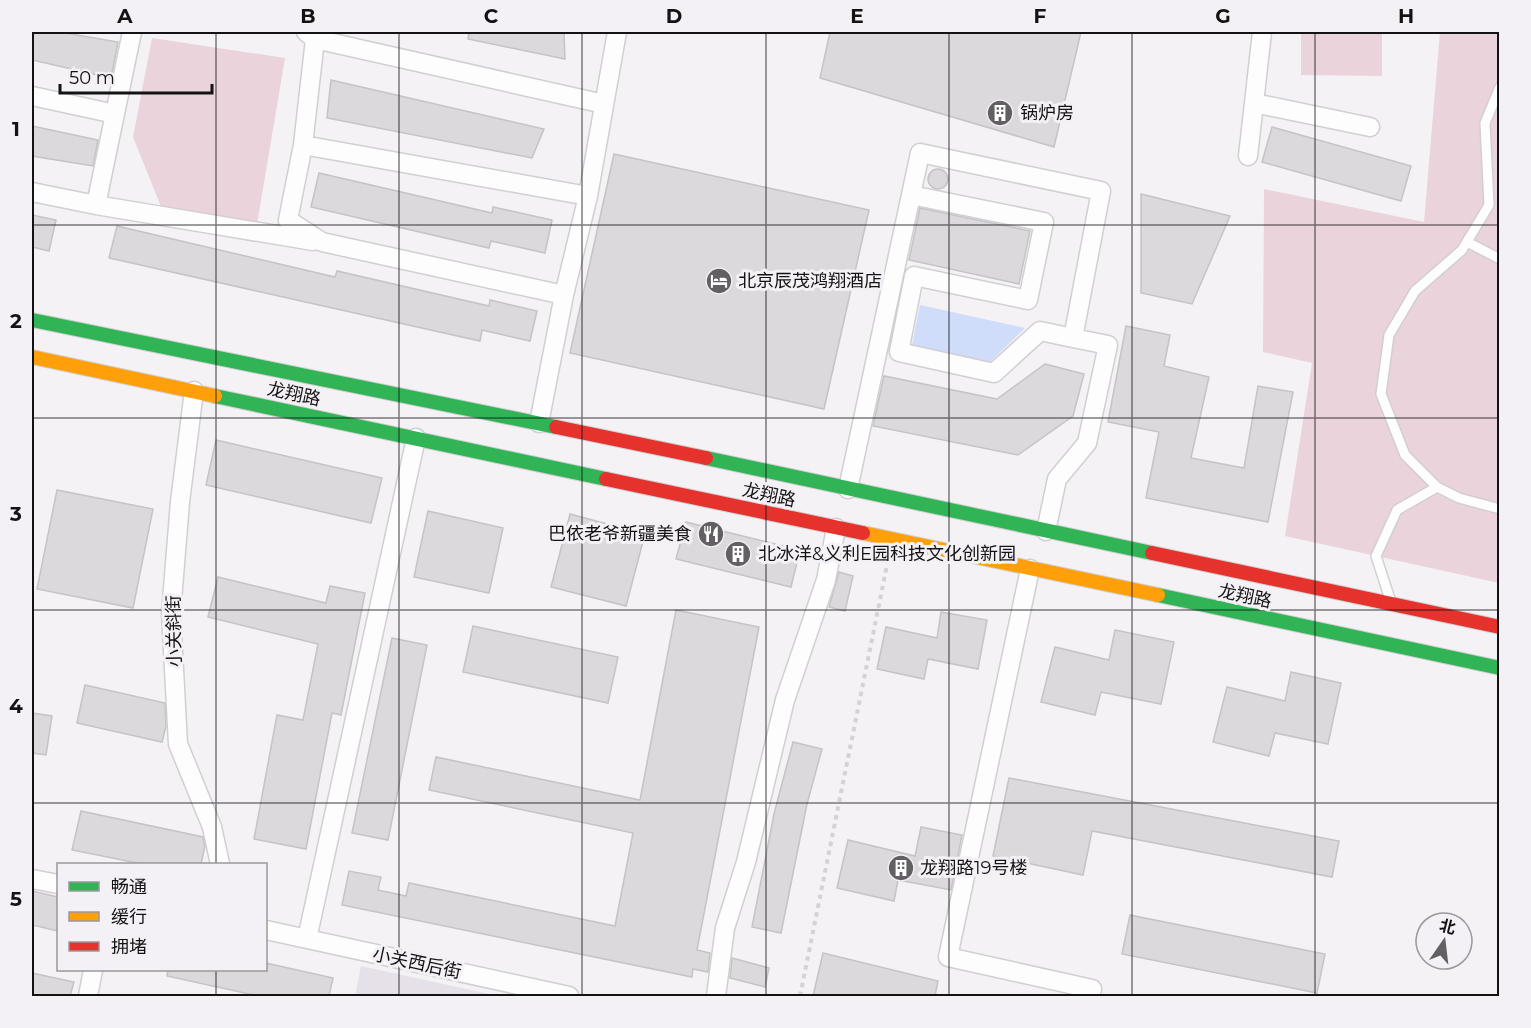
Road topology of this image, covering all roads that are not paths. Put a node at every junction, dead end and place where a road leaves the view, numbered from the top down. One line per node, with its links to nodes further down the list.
1 (132, 32): 9 (street)
2 (617, 32): 8 (street)
3 (1262, 32): 7 (street)
4 (310, 35): 8 (street); 11 (street)
5 (1500, 87): 18 (lane)
6 (32, 96): 9 (street)
7 (1254, 103): 10 (street); 12 (street)
8 (604, 104): 15 (street)
9 (115, 114): 16 (street)
10 (1371, 127)
11 (303, 145): 15 (street); 17 (street)
12 (1248, 156)
13 (32, 192): 16 (street)
14 (911, 195): 23 (street); 23 (street); 26 (street)
15 (588, 196): 20 (street)
16 (96, 205): 17 (street)
17 (322, 242): 20 (street)
18 (1467, 242): 19 (lane); 30 (lane)
19 (1500, 260)
20 (564, 295): 28 (street)
21 (32, 320): 28 (street, 龙翔路)
22 (1059, 325): 23 (street)
23 (1073, 338): 34 (street)
24 (32, 357): 27 (street, 龙翔路)
25 (892, 358): 26 (street)
26 (874, 365): 31 (street)
27 (194, 391): 29 (street, 龙翔路); 39 (street, 小关斜街)
28 (539, 423): 31 (street, 龙翔路)
29 (416, 438): 33 (street, 龙翔路); 43 (street)
30 (1437, 487): 32 (lane); 36 (lane)
31 (848, 489): 34 (street, 龙翔路)
32 (1500, 508)
33 (836, 528): 35 (street, 龙翔路); 47 (street)
34 (1046, 531): 36 (street, 龙翔路)
35 (1030, 569): 38 (street, 龙翔路); 48 (street)
36 (1391, 604): 37 (street, 龙翔路)
37 (1500, 627)
38 (1500, 668)
39 (220, 863)
40 (32, 879): 41 (street)
41 (57, 885)
42 (267, 930): 43 (street, 小关西后街)
43 (307, 939): 46 (street, 小关西后街)
44 (93, 971): 45 (street)
45 (88, 996)
46 (569, 996)
47 (716, 996)
48 (1090, 996)

